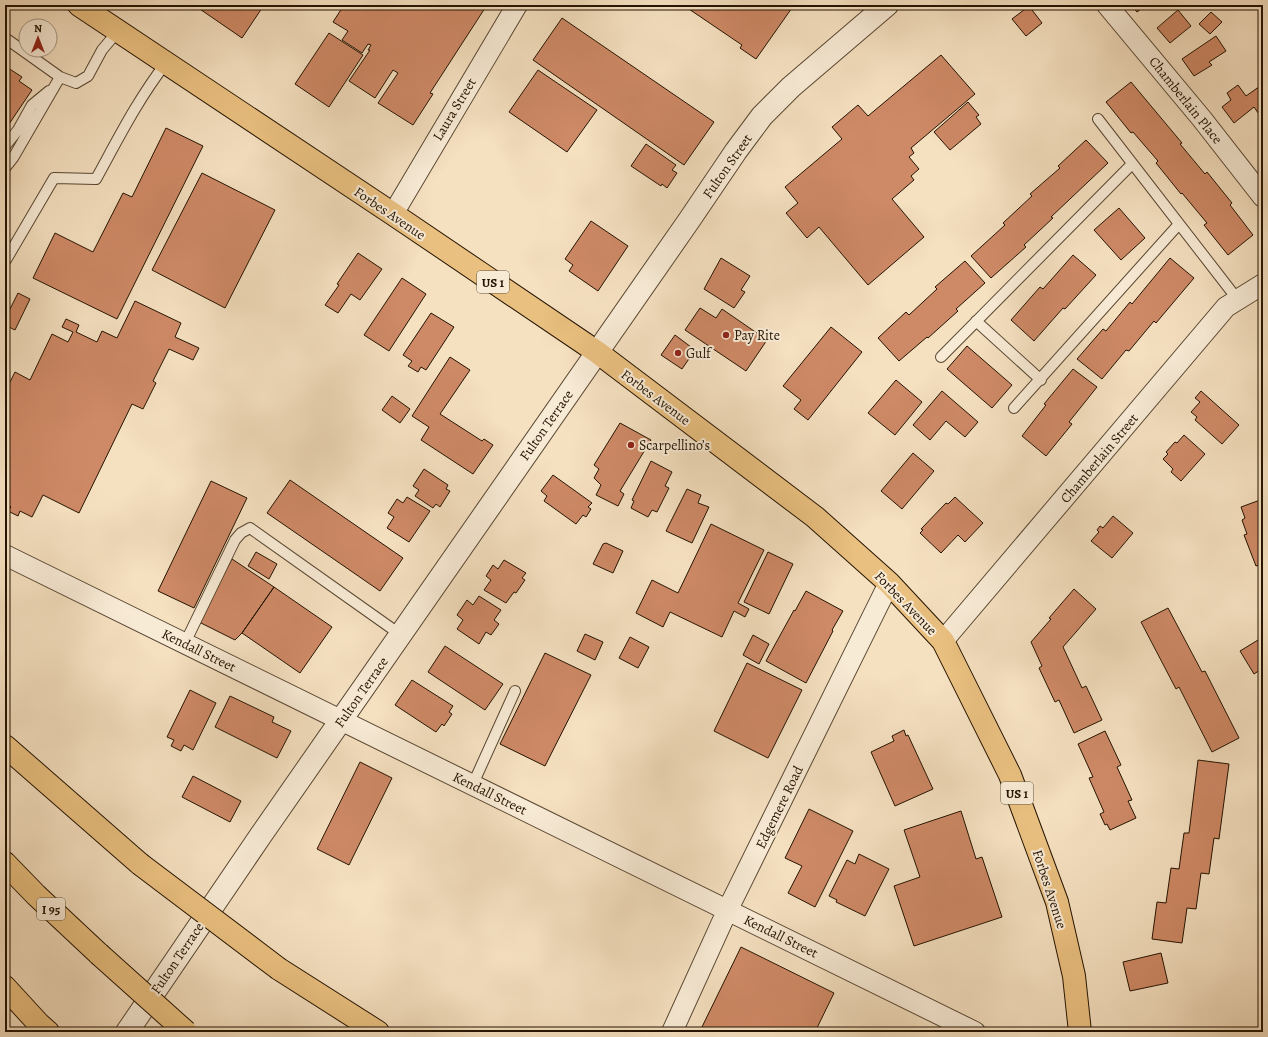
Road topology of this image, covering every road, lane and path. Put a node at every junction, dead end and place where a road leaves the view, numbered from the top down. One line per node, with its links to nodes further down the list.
1 (79, 5): 5 (main road, Forbes Avenue / US 1)
2 (517, 5): 15 (street, Laura Street)
3 (887, 5): 21 (street, Fulton Street)
4 (1107, 5): 14 (street, Chamberlain Place)
5 (118, 31): 7 (main road, Forbes Avenue / US 1); 8 (lane)
6 (6, 38): 8 (lane)
7 (166, 63): 15 (main road, Forbes Avenue / US 1); 17 (lane)
8 (60, 77): 9 (lane)
9 (55, 87): 11 (lane); 13 (lane)
10 (1098, 119): 12 (lane)
11 (5, 146)
12 (1132, 164): 16 (lane); 20 (lane)
13 (5, 168)
14 (1263, 197)
15 (393, 214): 21 (main road, Forbes Avenue / US 1)
16 (1179, 224): 19 (lane); 23 (lane)
17 (6, 260)
18 (1263, 284): 19 (street, Chamberlain Street)
19 (1238, 300): 28 (street, Chamberlain Street)
20 (976, 321): 22 (lane); 23 (lane)
21 (597, 352): 26 (main road, Forbes Avenue / US 1); 27 (street, Fulton Terrace)
22 (940, 357)
23 (1041, 380): 24 (lane)
24 (1014, 408)
25 (5, 555): 29 (street, Kendall Street)
26 (889, 583): 28 (main road, Forbes Avenue / US 1); 35 (street, Edgemere Road)
27 (401, 635): 29 (lane); 31 (street, Fulton Terrace)
28 (943, 641): 43 (main road, Forbes Avenue / US 1)
29 (184, 643): 31 (street, Kendall Street)
30 (516, 692): 33 (lane)
31 (341, 720): 33 (street, Kendall Street); 38 (street, Fulton Terrace)
32 (5, 746): 40 (main road, bridge)
33 (473, 784): 35 (street, Kendall Street)
34 (5, 862): 39 (main road, I 95, bridge)
35 (728, 909): 41 (street, Edgemere Road); 42 (street, Kendall Street)
36 (5, 986): 37 (main road)
37 (44, 1029)
38 (127, 1032)
39 (186, 1032)
40 (378, 1032)
41 (672, 1032)
42 (975, 1032)
43 (1080, 1032)

